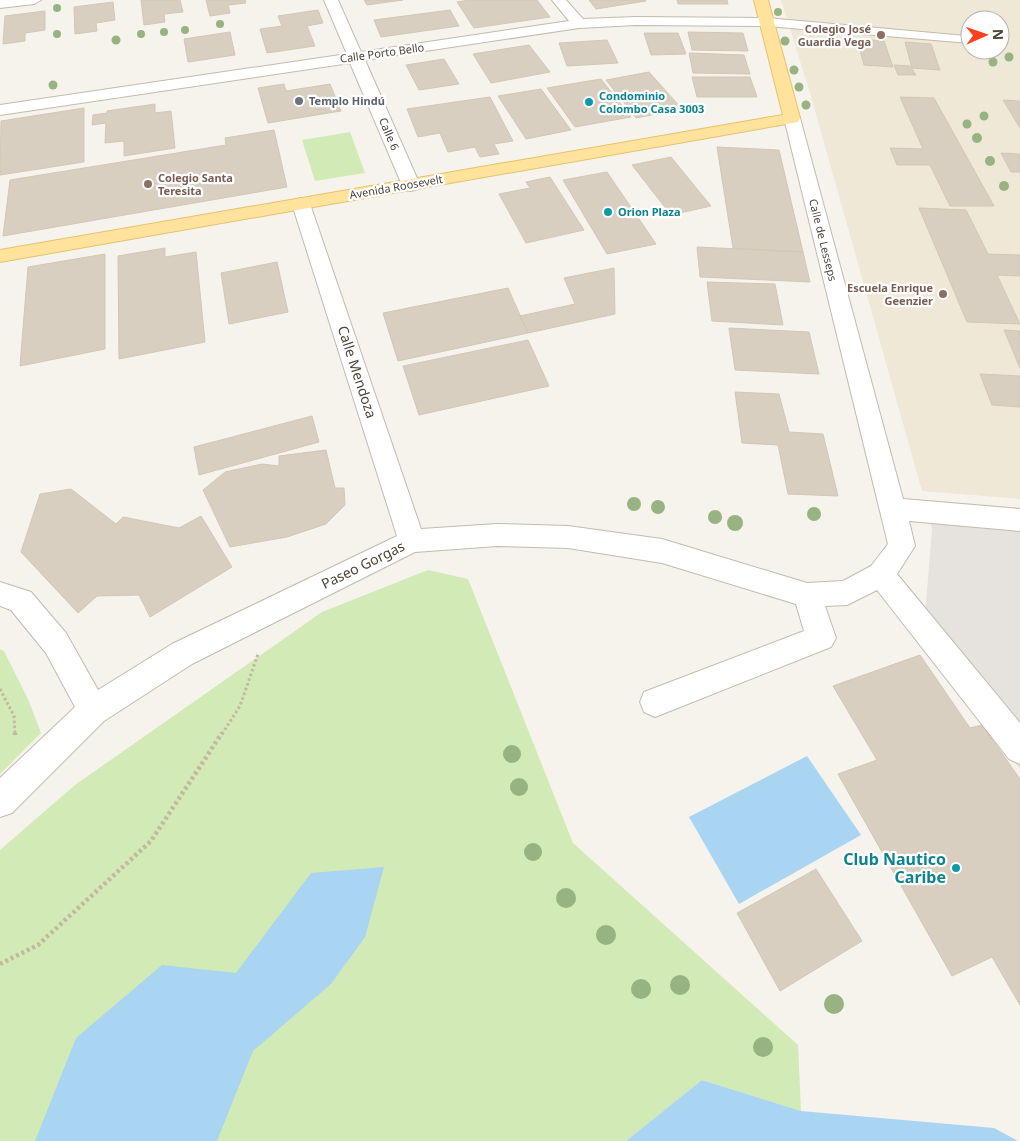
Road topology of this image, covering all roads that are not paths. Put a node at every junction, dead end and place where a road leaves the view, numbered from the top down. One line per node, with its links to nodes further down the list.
1 (34, 0): 5 (street)
2 (332, 0): 9 (street, Calle 6)
3 (559, 0): 7 (street)
4 (761, 0): 6 (main road, Calle de Lesseps)
5 (0, 4)
6 (767, 22): 7 (street, Calle Porto Bello); 8 (street, Calle Porto Bello); 11 (main road, Calle de Lesseps)
7 (579, 24): 9 (street, Calle Porto Bello)
8 (960, 39)
9 (356, 57): 10 (street, Calle Porto Bello); 12 (street, Calle 6)
10 (0, 110)
11 (792, 118): 12 (main road, Avenida Roosevelt); 15 (street, Calle de Lesseps)
12 (411, 185): 13 (main road, Avenida Roosevelt)
13 (302, 204): 14 (main road, Avenida Roosevelt); 17 (street, Calle Mendoza)
14 (0, 256)
15 (892, 509): 16 (street); 18 (street, Calle de Lesseps)
16 (1020, 520)
17 (412, 541): 20 (street, Paseo Gorgas); 22 (street, Paseo Gorgas)
18 (881, 574): 20 (street, Paseo Gorgas); 23 (street)
19 (0, 594): 22 (street)
20 (807, 595): 21 (street)
21 (655, 702)
22 (93, 710): 24 (street, Paseo Gorgas)
23 (1020, 748)
24 (0, 801)

